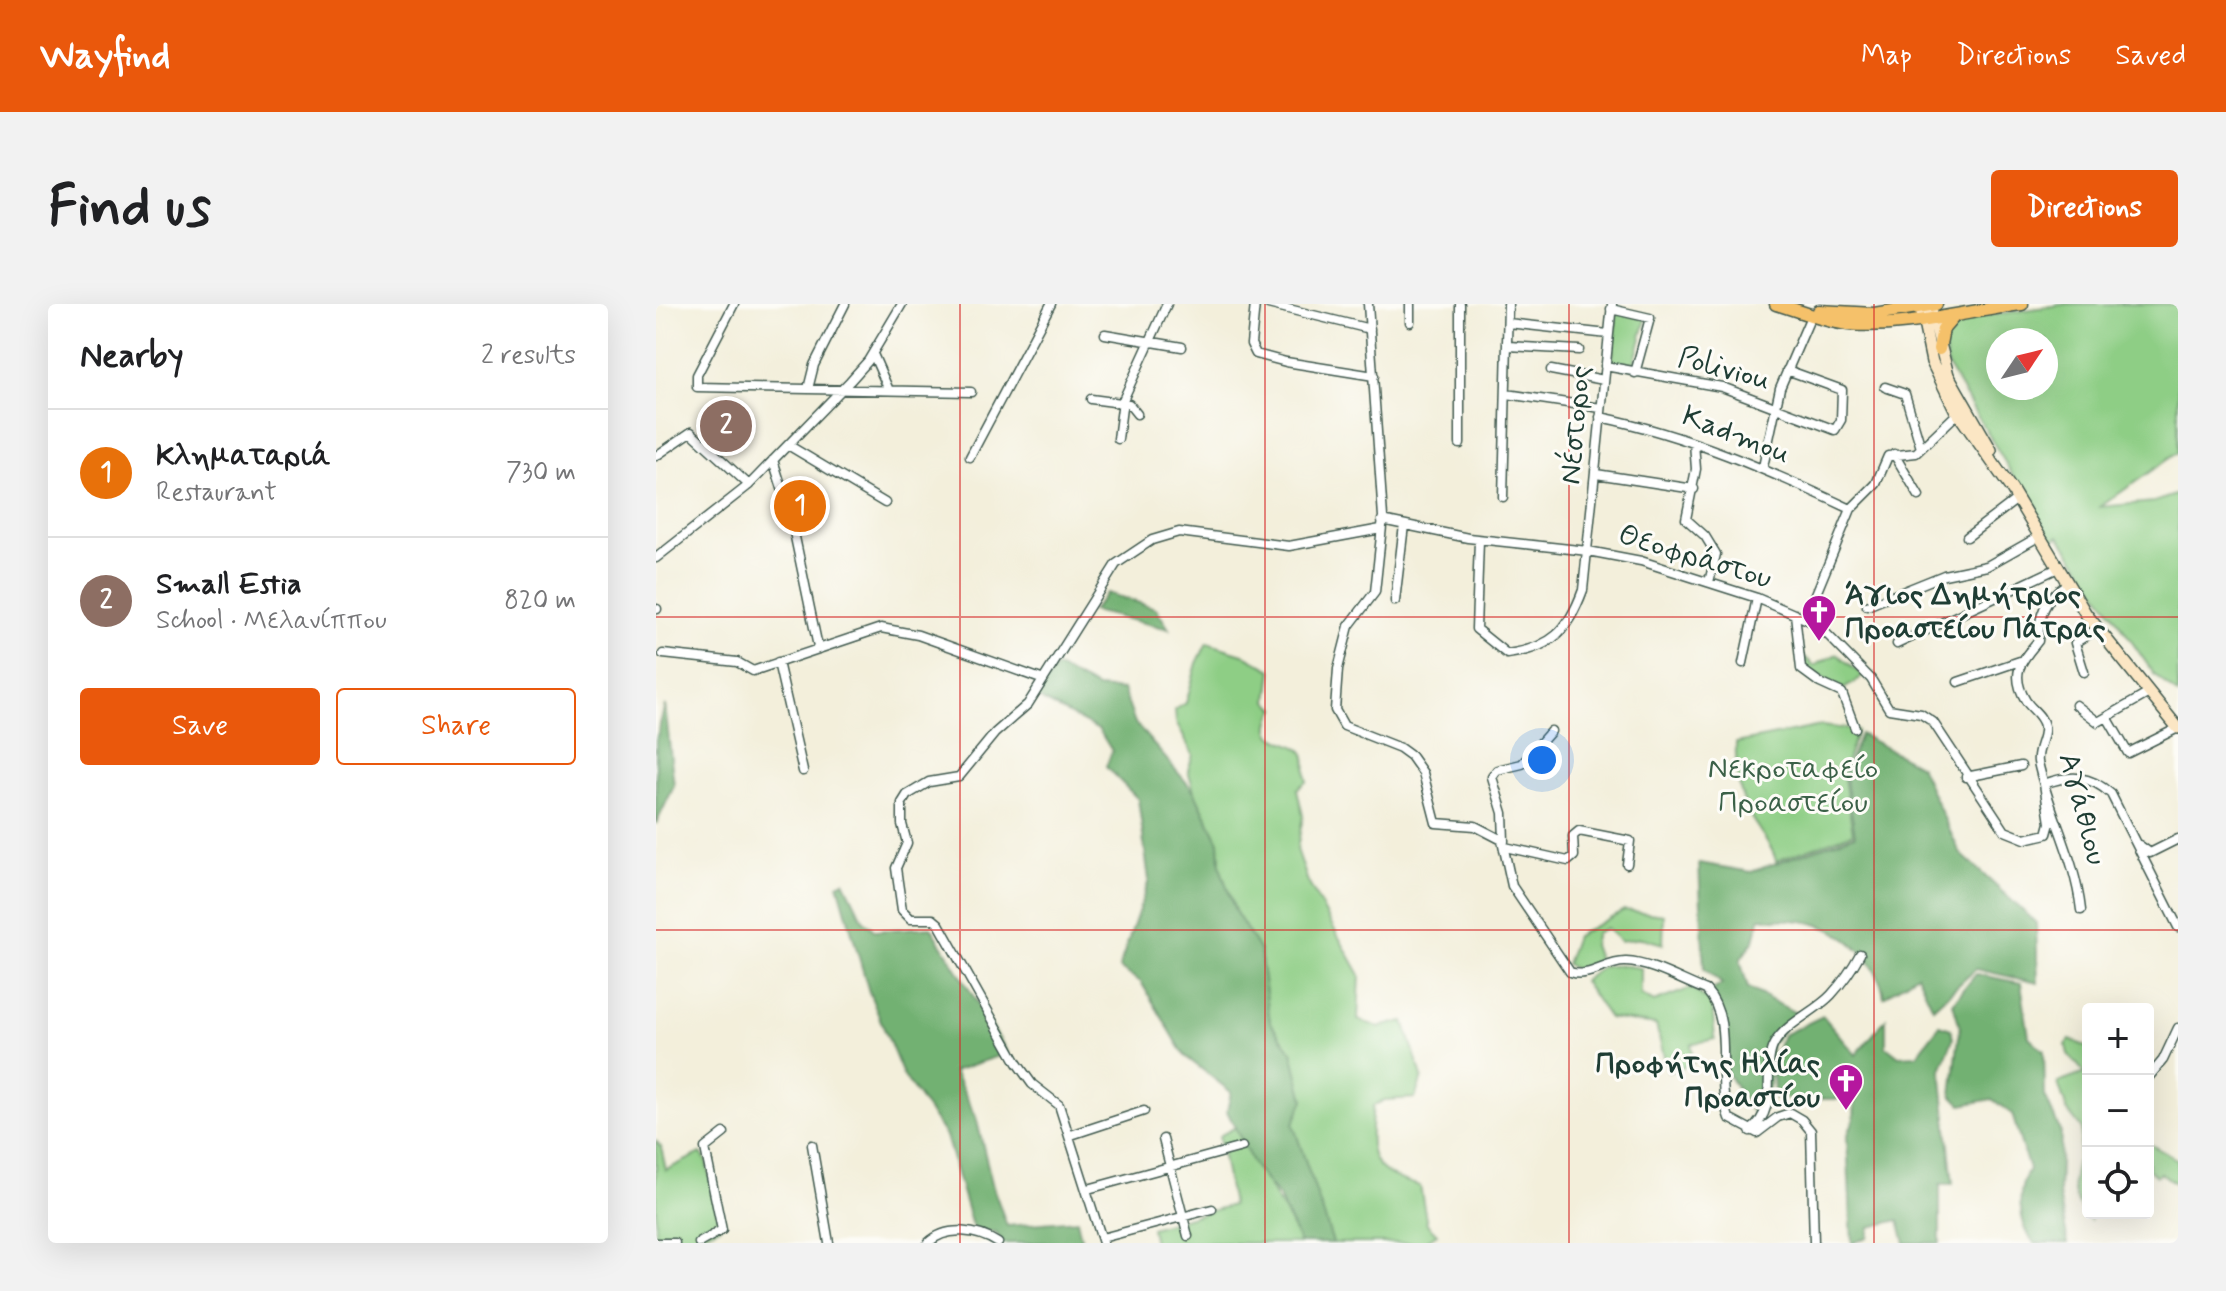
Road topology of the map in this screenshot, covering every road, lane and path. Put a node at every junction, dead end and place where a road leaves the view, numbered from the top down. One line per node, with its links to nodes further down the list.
1 (734, 304): 40 (street)
2 (845, 304): 40 (street)
3 (1051, 304): 56 (street)
4 (1167, 304): 25 (street)
5 (1255, 304): 35 (street)
6 (1268, 304): 22 (street)
7 (1368, 304): 22 (street)
8 (1410, 304): 20 (street)
9 (1460, 304): 51 (street)
10 (1508, 304): 21 (street)
11 (1900, 304): 17 (main road)
12 (2022, 304): 18 (main road)
13 (897, 306): 30 (street)
14 (1611, 306): 24 (street, Νέστορος); 34 (street)
15 (1782, 306): 17 (main road); 19 (main road)
16 (1927, 309): 17 (main road); 18 (main road); 19 (main road); 28 (street); 46 (street)
17 (1882, 313)
18 (1958, 313): 28 (main road)
19 (1811, 316): 33 (street)
20 (1410, 322)
21 (1508, 323): 24 (street); 26 (street)
22 (1370, 329): 35 (street)
23 (1105, 334): 25 (street)
24 (1608, 334): 31 (street, Νέστορος)
25 (1151, 341): 27 (street); 44 (street)
26 (1508, 346): 29 (street); 42 (street)
27 (1182, 347)
28 (1939, 349): 46 (street)
29 (1579, 350)
30 (873, 354): 37 (street); 39 (street)
31 (1605, 366): 34 (street, Poliviou); 36 (street, Νέστορος)
32 (1551, 370): 36 (street)
33 (1787, 370): 45 (street); 45 (street, Poliviou)
34 (1635, 373): 45 (street, Poliviou)
35 (1374, 376): 67 (street)
36 (1604, 380): 47 (street, Νέστορος)
37 (845, 387): 39 (street); 40 (street); 52 (street)
38 (1885, 387): 53 (street)
39 (888, 388): 41 (street)
40 (808, 389)
41 (971, 392)
42 (1507, 394): 47 (street, Kadmou); 64 (street)
43 (1091, 399): 44 (street)
44 (1122, 404): 48 (street); 49 (street)
45 (1776, 408): 58 (street)
46 (1960, 410): 53 (street); 62 (street)
47 (1601, 412): 50 (street, Kadmou); 59 (street, Νέστορος)
48 (1137, 414)
49 (1118, 439)
50 (1694, 443): 58 (street, Kadmou); 61 (street)
51 (1460, 444)
52 (788, 445): 57 (street); 65 (street)
53 (1921, 448): 54 (street)
54 (1894, 454): 63 (street); 66 (street)
55 (656, 456): 60 (street)
56 (970, 457)
57 (773, 460): 60 (street); 86 (street)
58 (1763, 467): 66 (street, Kadmou)
59 (1596, 474): 61 (street); 74 (street, Νέστορος)
60 (749, 485): 73 (street)
61 (1694, 489): 77 (street)
62 (2014, 494): 69 (street); 70 (street)
63 (1919, 496)
64 (1503, 497)
65 (885, 503)
66 (1851, 509): 83 (street)
67 (1382, 524): 68 (street, Θεοφράστου); 92 (street); 105 (street)
68 (1404, 525): 71 (street, Θεοφράστου); 80 (street)
69 (2040, 536): 76 (street); 81 (street)
70 (1967, 537)
71 (1479, 540): 74 (street, Θεοφράστου); 74 (street, Νέστορος)
72 (656, 547): 73 (street)
73 (666, 549): 75 (street)
74 (1588, 551): 77 (street, Θεοφράστου)
75 (656, 558)
76 (2058, 568): 78 (street); 85 (street)
77 (1709, 582): 79 (street, Θεοφράστου)
78 (2067, 584): 84 (street); 88 (street)
79 (1757, 598): 82 (street, Θεοφράστου); 90 (street)
80 (1395, 601)
81 (1867, 606)
82 (1795, 614): 83 (street, Θεοφράστου); 97 (street)
83 (1806, 618): 102 (street, Θεοφράστου)
84 (2097, 629): 91 (street); 94 (street)
85 (1897, 644)
86 (818, 647): 89 (street); 92 (street)
87 (663, 654): 89 (street)
88 (2020, 661): 93 (street); 103 (street, Αγάθιου)
89 (778, 662): 101 (street)
90 (1743, 663)
91 (2084, 672)
92 (1041, 679): 116 (street)
93 (1958, 682)
94 (2149, 693): 96 (street); 98 (street)
95 (2076, 705): 96 (street)
96 (2107, 717): 98 (street)
97 (1855, 728)
98 (2178, 728)
99 (1551, 731): 105 (street)
100 (2021, 766): 102 (street)
101 (803, 771)
102 (1966, 777): 103 (street, Θεοφράστου)
103 (2044, 784): 106 (street); 108 (street, Αγάθιου)
104 (2178, 839): 106 (street)
105 (1504, 844): 107 (street); 114 (street)
106 (2135, 844): 109 (street)
107 (1627, 864)
108 (2081, 910)
109 (2178, 927)
110 (1860, 954): 114 (street)
111 (2178, 1028): 112 (street)
112 (2150, 1075)
113 (1144, 1111): 116 (street)
114 (1750, 1131): 132 (street)
115 (724, 1133): 128 (street)
116 (1071, 1135): 121 (street)
117 (1163, 1139): 120 (street)
118 (812, 1145): 129 (street)
119 (1242, 1147): 120 (street)
120 (1170, 1167): 121 (street); 123 (street)
121 (1088, 1189): 125 (street)
122 (1212, 1209): 123 (street)
123 (1183, 1216): 124 (street); 125 (street)
124 (1188, 1236)
125 (1103, 1241)
126 (656, 1243): 127 (street)
127 (675, 1243)
128 (699, 1243)
129 (829, 1243)
130 (928, 1243): 131 (street)
131 (998, 1243)
132 (1814, 1243)

